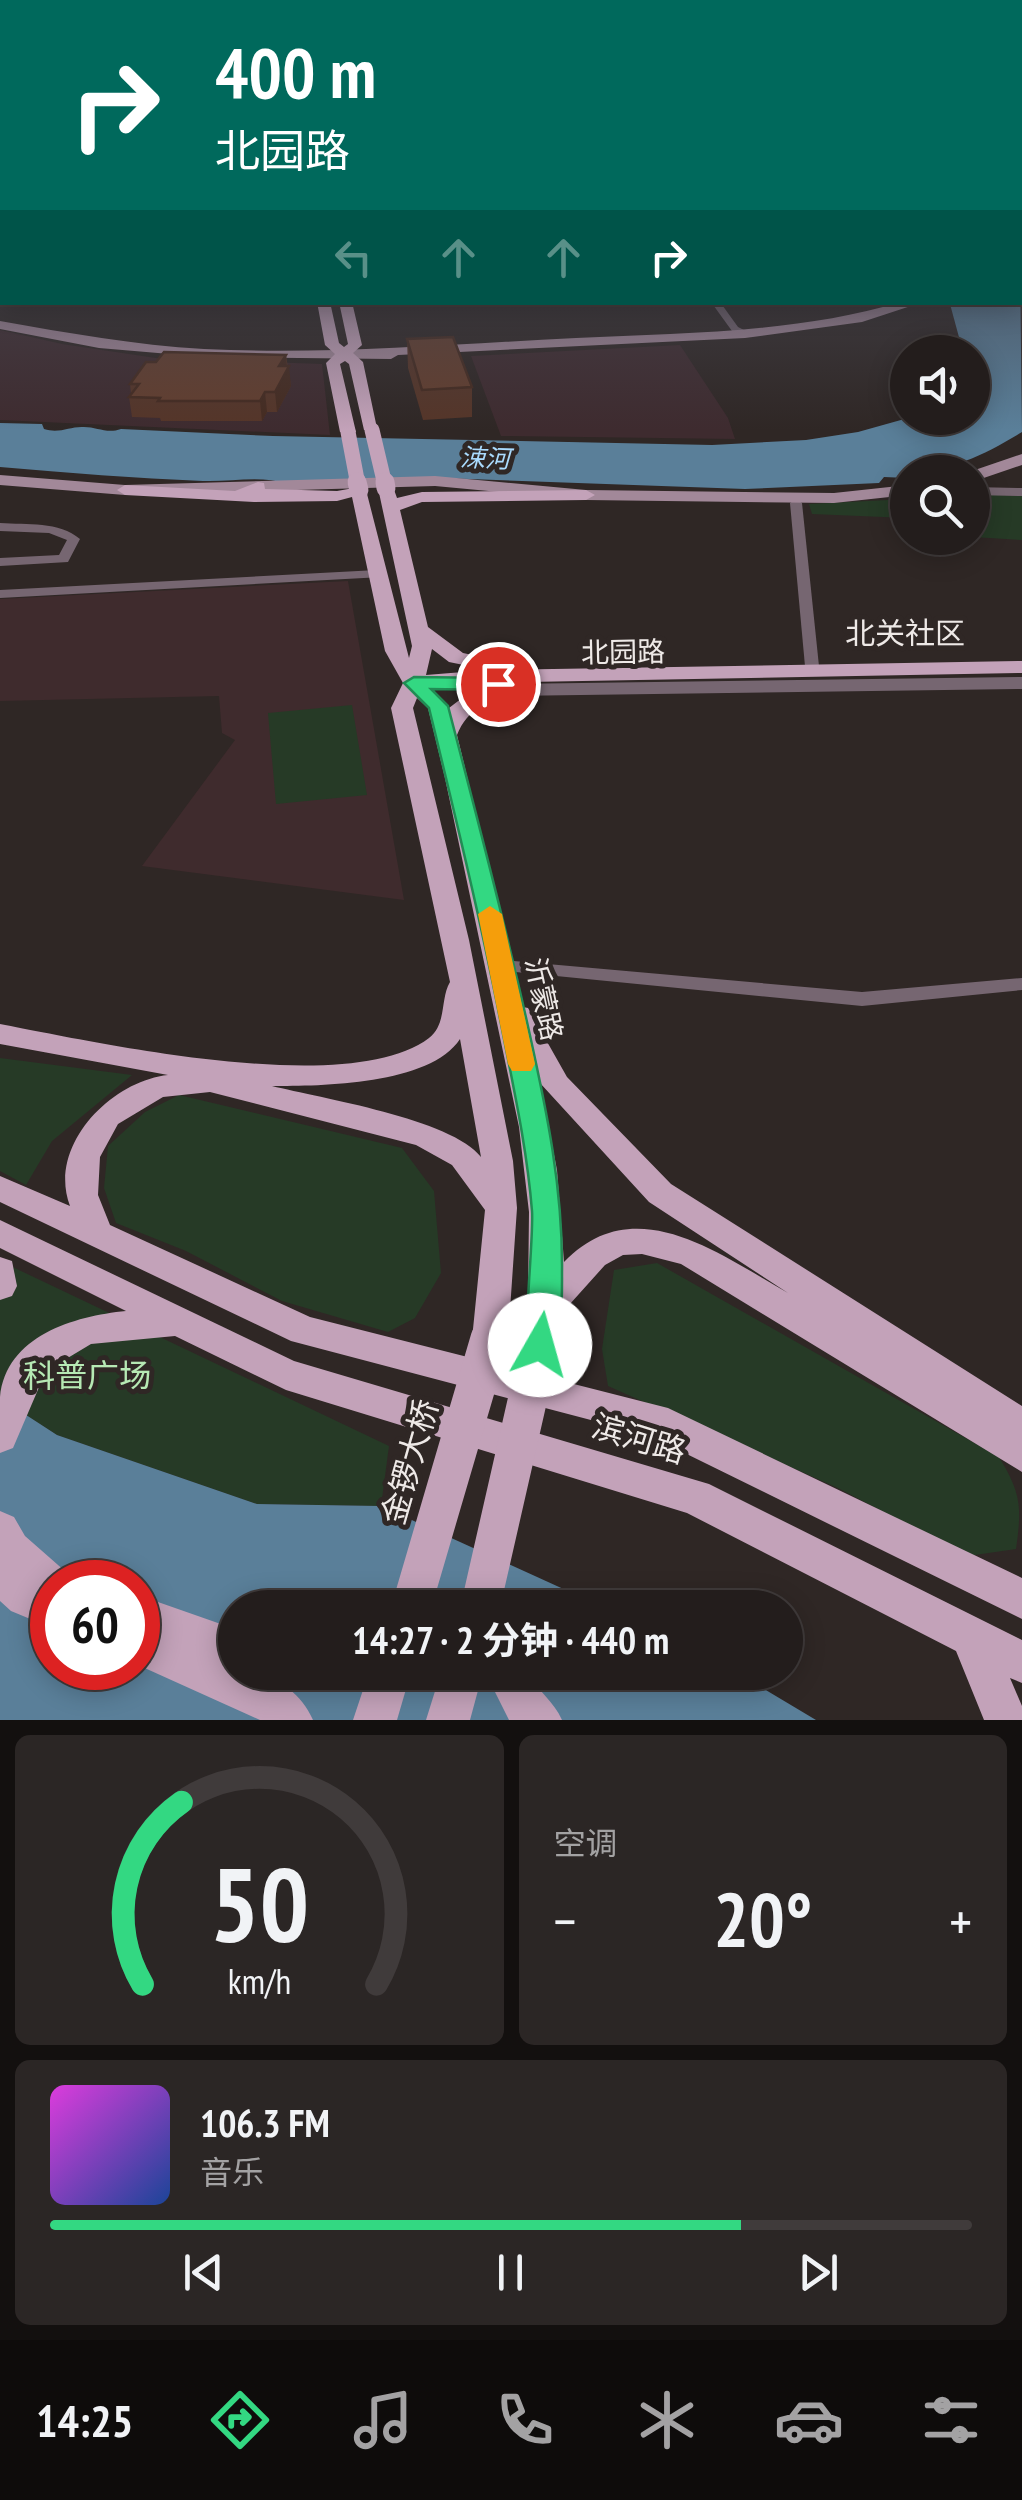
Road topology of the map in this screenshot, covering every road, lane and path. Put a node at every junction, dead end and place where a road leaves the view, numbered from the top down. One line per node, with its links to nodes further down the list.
1 (325, 305): 8 (main road)
2 (346, 305): 8 (main road)
3 (717, 305): 6 (street)
4 (906, 305): 6 (main road)
5 (0, 325): 8 (main road)
6 (744, 334): 7 (main road)
7 (525, 347): 8 (main road); 8 (main road); 8 (main road)
8 (339, 352): 13 (main road, bridge); 16 (main road, 沂蒙路, bridge)
9 (1022, 459): 10 (main road)
10 (990, 471)
11 (0, 480): 15 (main road)
12 (258, 487): 14 (main road); 15 (main road); 16 (main road)
13 (386, 488): 14 (main road); 23 (main road)
14 (507, 488): 20 (main road)
15 (124, 490): 22 (main road)
16 (359, 490): 22 (main road, 沂蒙路)
17 (990, 491): 19 (street)
18 (890, 492): 20 (main road)
19 (1022, 492)
20 (586, 496): 23 (main road)
21 (796, 503): 29 (street)
22 (363, 510): 26 (main road, 沂蒙路)
23 (390, 511): 28 (main road)
24 (0, 528): 25 (street)
25 (0, 562)
26 (377, 574): 27 (street); 32 (main road, 沂蒙路)
27 (0, 594)
28 (418, 629): 31 (main road); 32 (main road)
29 (812, 666): 30 (street); 31 (street)
30 (1022, 668): 31 (main road, 北园路); 33 (main road, 北园路)
31 (757, 669): 32 (main road, 北园路)
32 (414, 683): 33 (main road, 北园路); 36 (main road, 沂蒙路); 37 (main road)
33 (531, 683): 35 (main road)
34 (1022, 683): 35 (street)
35 (499, 690): 36 (main road)
36 (446, 734): 38 (main road, 沂蒙路)
37 (462, 968): 40 (main road); 42 (main road)
38 (503, 980): 39 (street); 48 (main road, 沂蒙路); 49 (main road)
39 (1022, 984)
40 (0, 1034)
41 (0, 1188): 44 (main road, 滨河路)
42 (501, 1208): 44 (main road); 56 (main road, 金锣大桥, bridge)
43 (0, 1233): 47 (main road, 滨河路)
44 (98, 1235): 55 (main road, 滨河路)
45 (0, 1272): 46 (main road)
46 (0, 1286)
47 (179, 1320): 50 (main road); 60 (main road, 滨河路)
48 (543, 1326): 51 (main road); 57 (main road, bridge)
49 (1022, 1426)
50 (0, 1436)
51 (1022, 1455)
52 (0, 1530): 53 (main road)
53 (30, 1567)
54 (0, 1572): 58 (main road)
55 (1014, 1589)
56 (411, 1590)
57 (485, 1590)
58 (30, 1599)
59 (160, 1624): 61 (main road)
60 (971, 1636): 63 (main road, 滨河路); 67 (main road)
61 (218, 1644)
62 (160, 1653): 68 (main road)
63 (1022, 1662)
64 (384, 1690): 69 (main road)
65 (457, 1690): 70 (main road)
66 (514, 1690): 71 (main road)
67 (1007, 1718)
68 (292, 1720)
69 (375, 1720)
70 (448, 1720)
71 (540, 1720)

